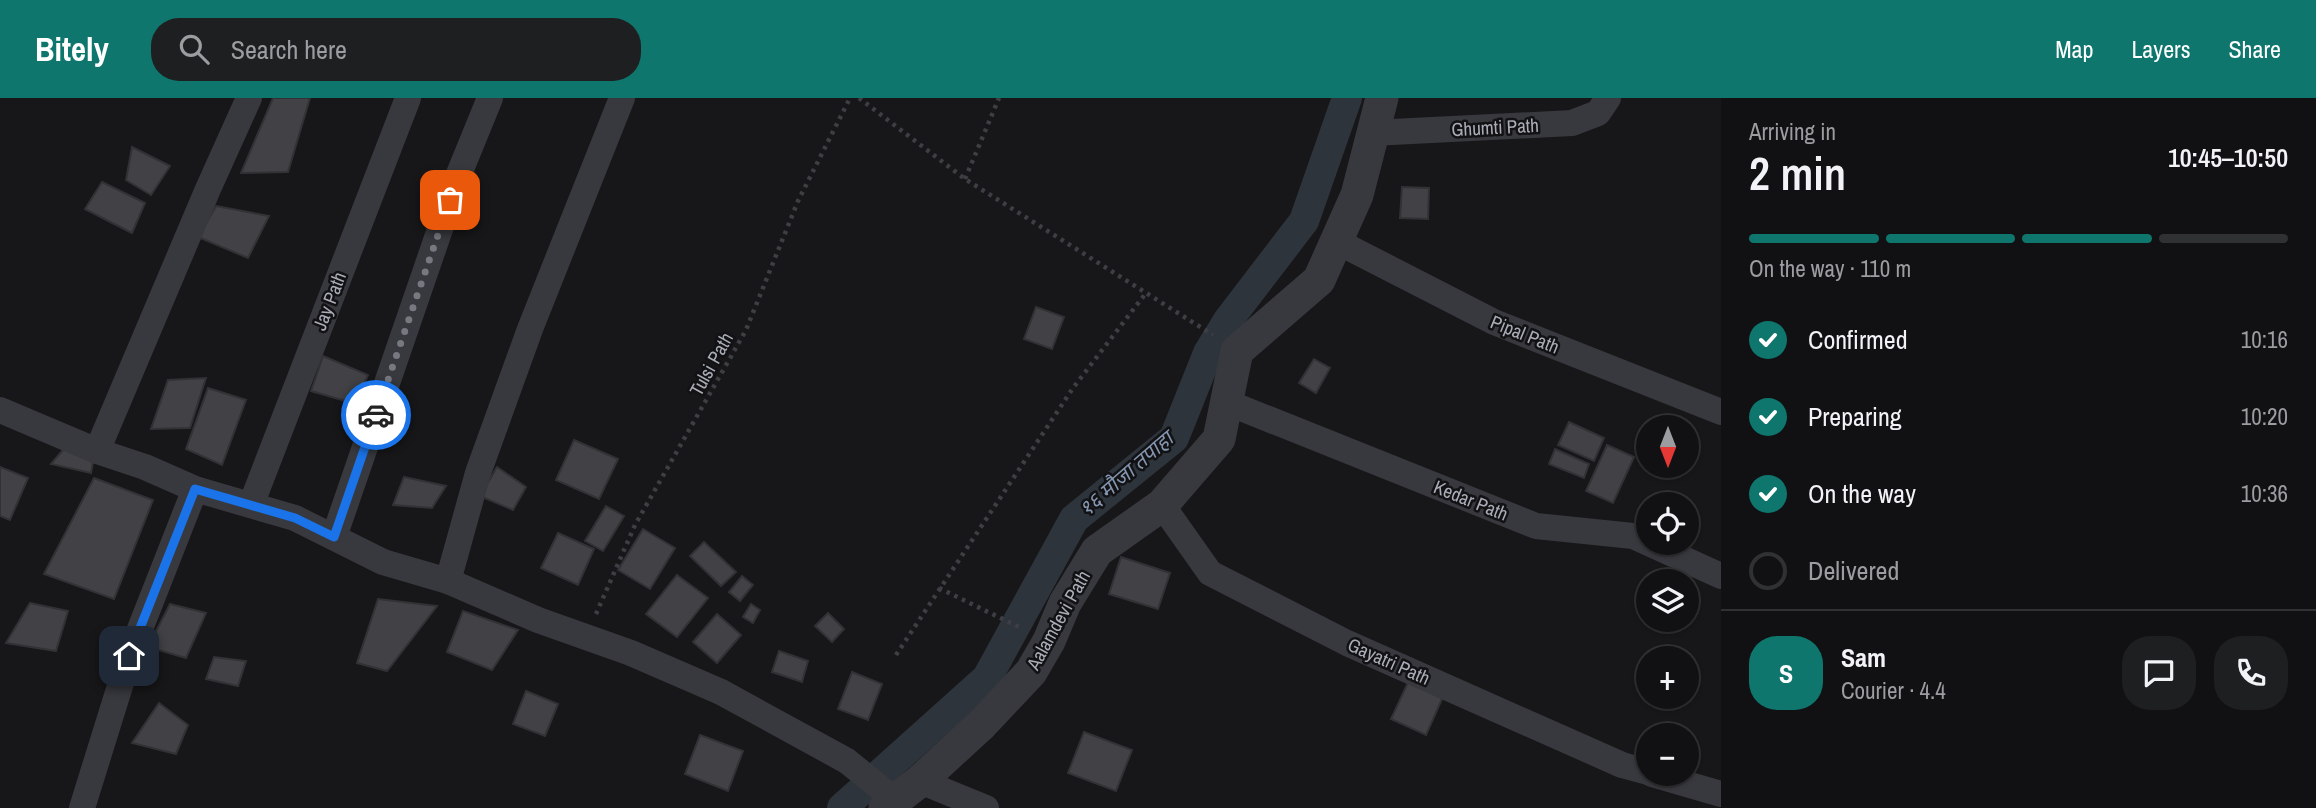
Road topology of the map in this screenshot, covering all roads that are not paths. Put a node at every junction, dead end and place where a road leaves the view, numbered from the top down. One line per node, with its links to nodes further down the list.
1 (249, 98): 12 (street)
2 (408, 98): 14 (street, Jay Path)
3 (490, 98): 16 (street)
4 (622, 98): 18 (street)
5 (1382, 98): 7 (street)
6 (1608, 98): 7 (street, Ghumti Path)
7 (1372, 133): 8 (street)
8 (1336, 241): 9 (street, Aalamdevi Path); 11 (street, Pipal Path)
9 (1226, 402): 15 (street, Aalamdevi Path); 17 (street, Kedar Path)
10 (0, 410): 12 (street)
11 (1721, 412)
12 (97, 451): 13 (street)
13 (195, 489): 14 (street); 23 (street)
14 (251, 505): 16 (street)
15 (1162, 505): 19 (street, Gayatri Path); 22 (street, Aalamdevi Path)
16 (334, 537): 18 (street)
17 (1721, 576)
18 (448, 582): 22 (street)
19 (1636, 769)
20 (1694, 786): 21 (street, Gayatri Path)
21 (1721, 794)
22 (900, 797): 24 (street)
23 (82, 808)
24 (986, 808)

